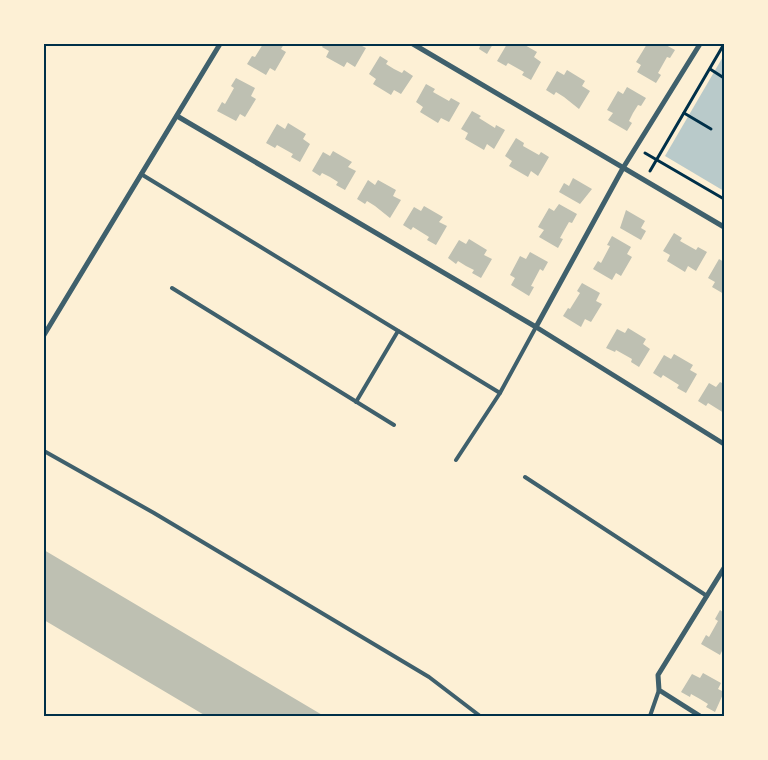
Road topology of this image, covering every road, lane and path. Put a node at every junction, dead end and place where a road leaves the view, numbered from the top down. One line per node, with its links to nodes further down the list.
1 (220, 44): 8 (street)
2 (413, 44): 12 (street)
3 (700, 44): 10 (street)
4 (724, 44): 5 (path)
5 (710, 69): 6 (path); 7 (path)
6 (724, 78)
7 (684, 113): 9 (path); 11 (path)
8 (177, 116): 13 (street); 18 (street)
9 (711, 129)
10 (636, 147): 11 (path); 12 (street)
11 (657, 160): 14 (path); 15 (path)
12 (623, 168): 14 (street); 18 (street)
13 (142, 174): 19 (lane); 20 (street)
14 (645, 180): 16 (street)
15 (724, 200)
16 (724, 227)
17 (172, 288): 22 (lane)
18 (536, 327): 21 (lane); 24 (street)
19 (398, 331): 21 (lane); 22 (lane)
20 (44, 335)
21 (500, 393): 26 (lane)
22 (356, 402): 23 (lane)
23 (394, 425)
24 (724, 444)
25 (44, 451): 31 (lane)
26 (456, 460)
27 (525, 477): 29 (lane)
28 (724, 568): 29 (street)
29 (707, 596): 30 (street)
30 (659, 690): 32 (lane); 33 (street)
31 (480, 716)
32 (650, 716)
33 (700, 716)

